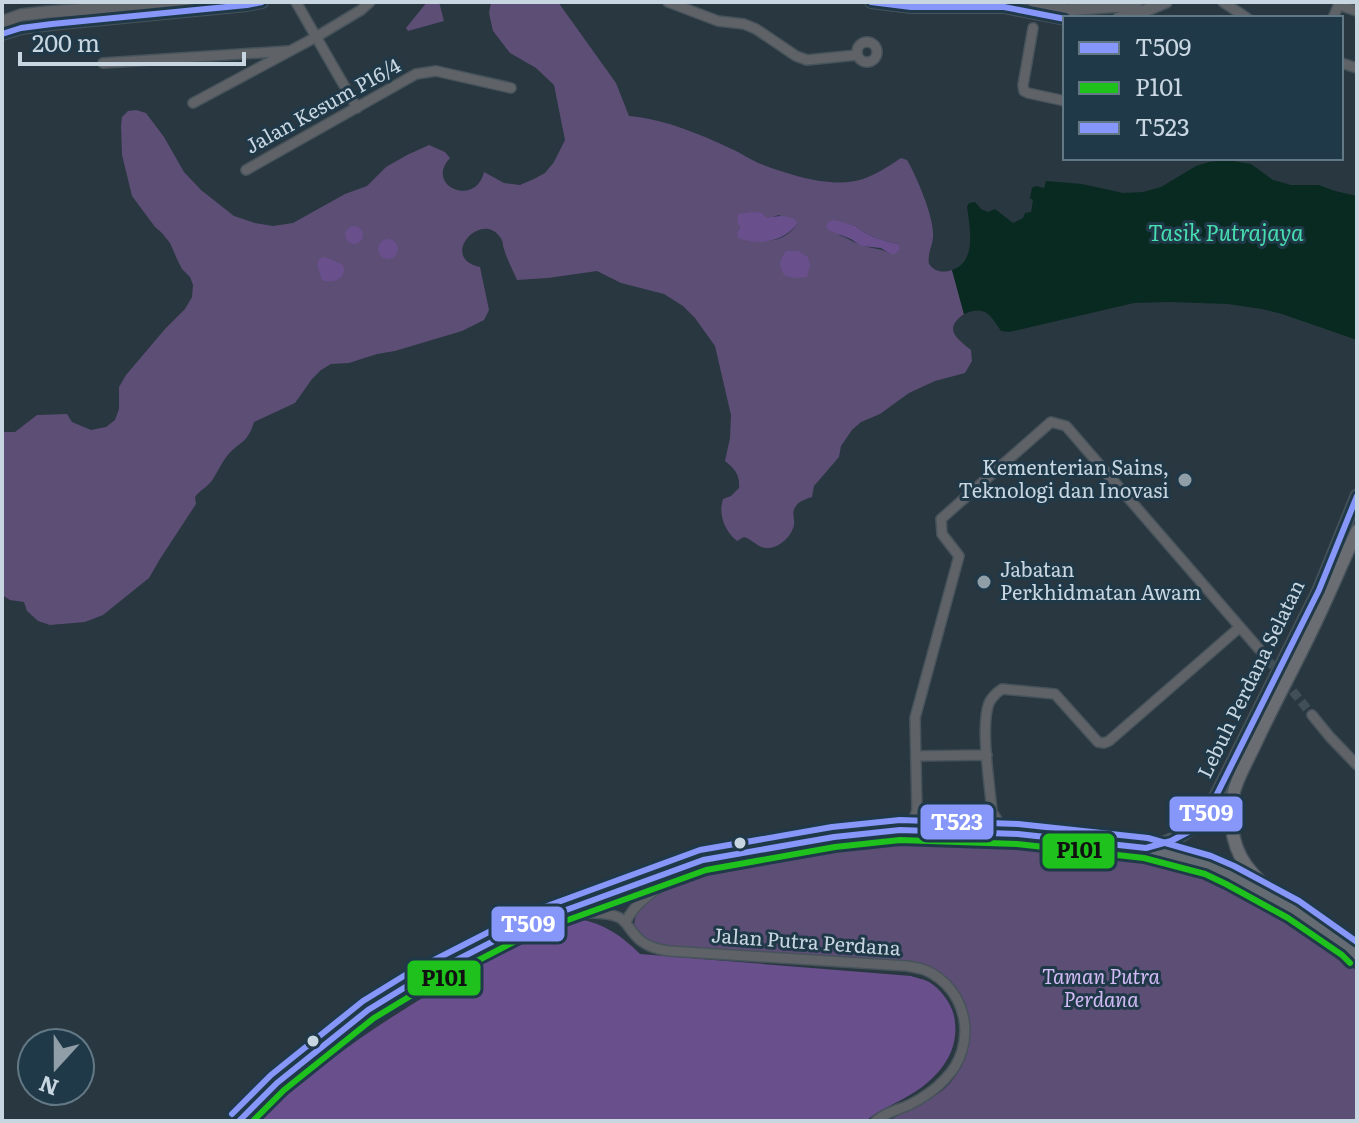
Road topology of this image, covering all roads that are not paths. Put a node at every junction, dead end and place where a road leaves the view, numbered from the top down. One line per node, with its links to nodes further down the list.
1 (195, 2): 14 (street)
2 (262, 2): 14 (street)
3 (296, 2): 22 (street)
4 (370, 2): 22 (street)
5 (668, 2): 13 (street)
6 (871, 2): 11 (street)
7 (1034, 2): 8 (street)
8 (1137, 2)
9 (1166, 2): 16 (street)
10 (1223, 2): 17 (street)
11 (911, 4): 18 (street)
12 (1340, 4): 15 (street)
13 (693, 7): 24 (street)
14 (50, 10): 19 (street); 21 (street)
15 (1357, 11)
16 (1128, 16)
17 (1244, 16)
18 (1063, 19)
19 (2, 22)
20 (1033, 28): 27 (street)
21 (2, 34)
22 (316, 37): 23 (street); 29 (street)
23 (292, 51): 25 (street); 28 (street)
24 (857, 55)
25 (103, 63)
26 (511, 88): 29 (street, Jalan Kesum P16/4)
27 (1063, 101)
28 (193, 103)
29 (357, 108): 30 (street, Jalan Kesum P16/4)
30 (246, 170)
31 (1357, 496): 41 (main road, Lebuh Perdana Selatan)
32 (1357, 531): 43 (main road, Lebuh Perdana Selatan)
33 (1240, 627): 34 (street); 36 (street); 37 (street)
34 (1259, 649)
35 (1312, 715): 38 (street)
36 (987, 755): 37 (street); 40 (street)
37 (916, 756): 39 (street)
38 (1357, 765)
39 (900, 830): 40 (main road); 42 (main road)
40 (1018, 834): 41 (main road)
41 (1146, 848): 43 (main road)
42 (703, 860): 44 (main road); 45 (street)
43 (1293, 909): 46 (main road)
44 (556, 914): 45 (street); 47 (main road)
45 (626, 922): 48 (street, Jalan Putra Perdana)
46 (1357, 956)
47 (239, 1121)
48 (876, 1121)

